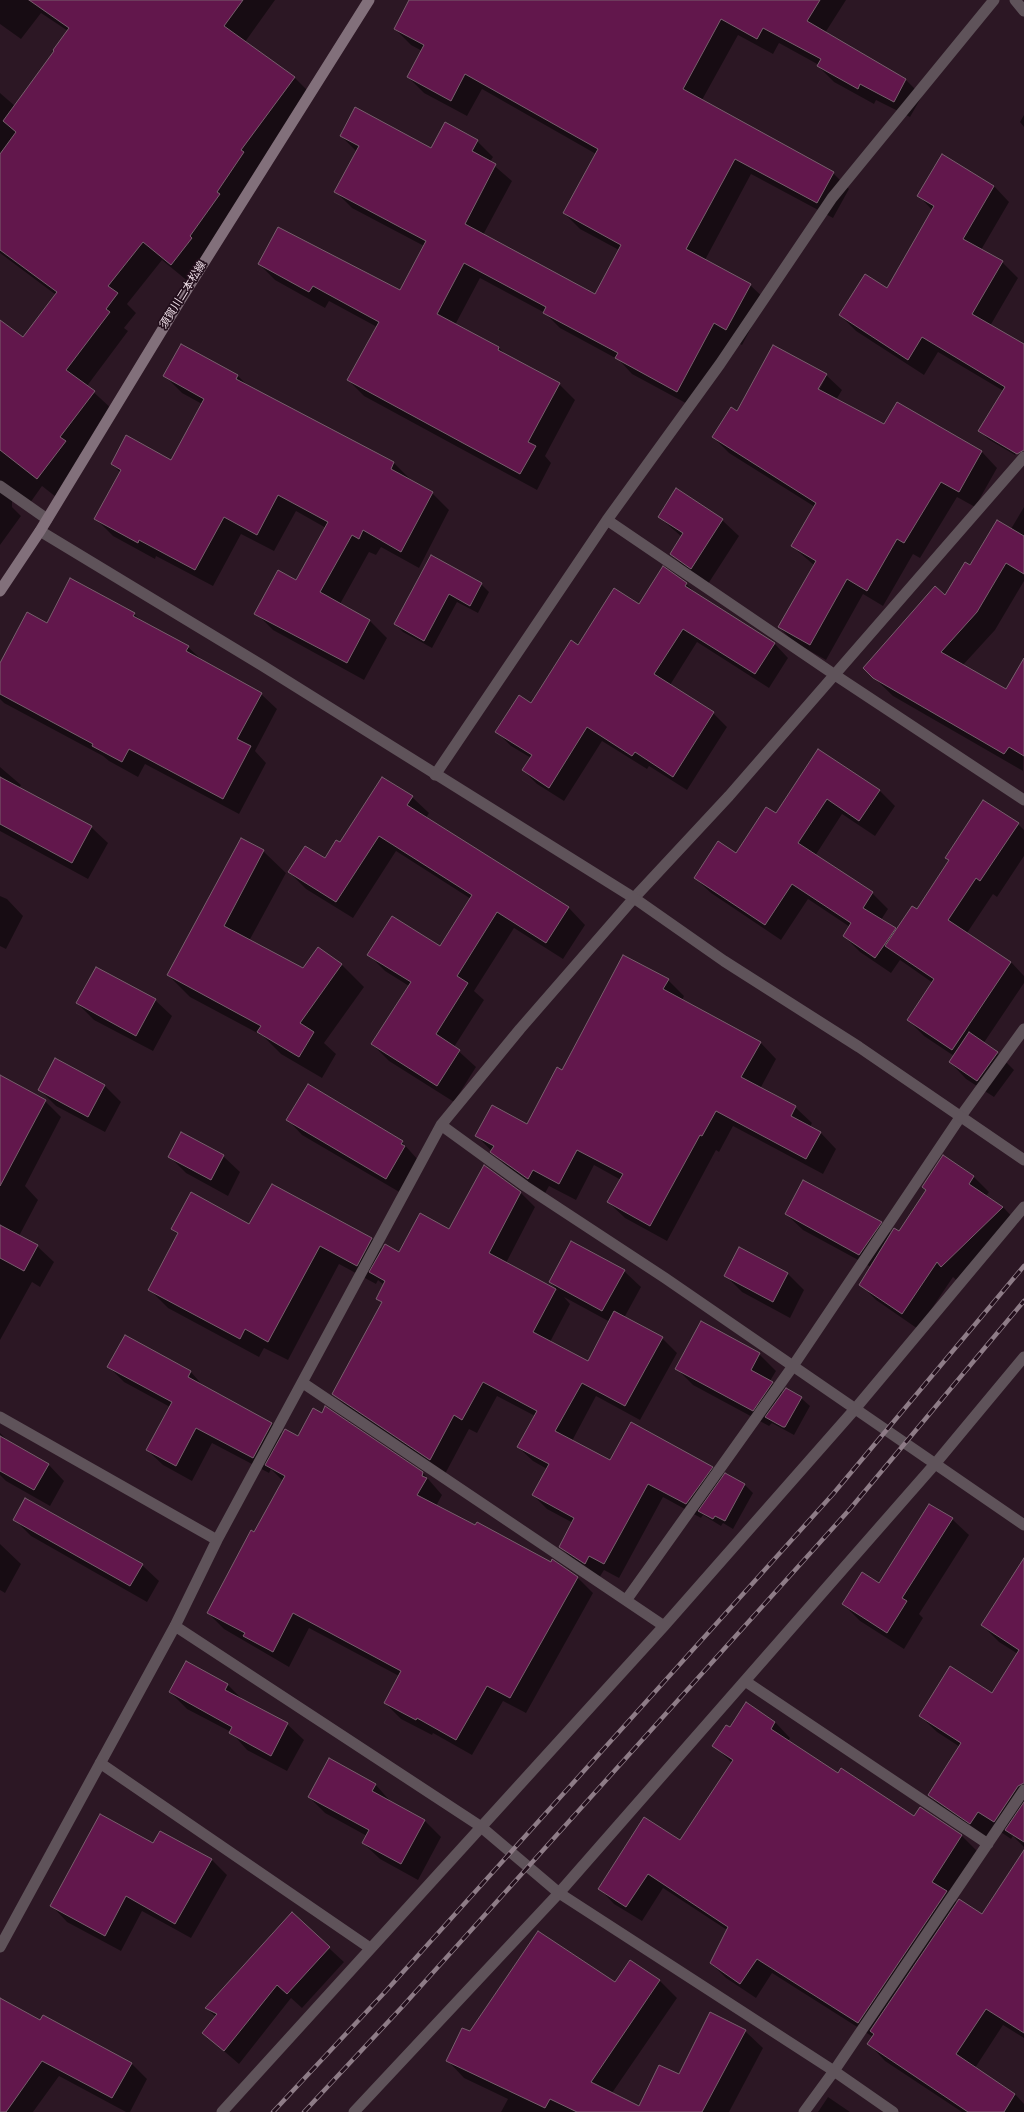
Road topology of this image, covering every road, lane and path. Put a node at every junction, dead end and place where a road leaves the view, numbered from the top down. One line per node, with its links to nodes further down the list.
1 (369, 0): 7 (main road, 須賀川二本松線)
2 (994, 0): 8 (street)
3 (1015, 0): 4 (street)
4 (1024, 11)
5 (1024, 457): 11 (street)
6 (0, 486): 7 (street)
7 (47, 519): 9 (main road, 須賀川二本松線)
8 (607, 520): 11 (street); 12 (street)
9 (40, 531): 10 (main road, 須賀川二本松線); 12 (street)
10 (0, 591)
11 (835, 675): 13 (street); 14 (street)
12 (435, 774): 14 (street)
13 (1024, 800)
14 (634, 898): 16 (street); 17 (street)
15 (1024, 1029): 16 (street)
16 (961, 1116): 18 (street); 21 (street)
17 (441, 1125): 21 (street); 22 (street)
18 (1024, 1160)
19 (1024, 1207): 23 (street)
20 (1024, 1356): 25 (street)
21 (793, 1366): 23 (street); 28 (street)
22 (303, 1382): 27 (street); 28 (street)
23 (855, 1409): 25 (street); 30 (street)
24 (0, 1417): 27 (street)
25 (935, 1464): 26 (street); 31 (street)
26 (1024, 1525)
27 (218, 1540): 29 (street)
28 (627, 1599): 30 (street)
29 (175, 1626): 32 (street); 34 (street)
30 (664, 1626): 34 (street)
31 (744, 1681): 35 (street); 36 (street)
32 (100, 1763): 37 (street); 38 (street)
33 (1024, 1790): 35 (street)
34 (480, 1826): 36 (street); 38 (street)
35 (988, 1844): 39 (street)
36 (559, 1893): 39 (street); 41 (street)
37 (0, 1947)
38 (370, 1948): 40 (street)
39 (834, 2071): 42 (street); 43 (street)
40 (222, 2112)
41 (354, 2112)
42 (804, 2112)
43 (893, 2112)

